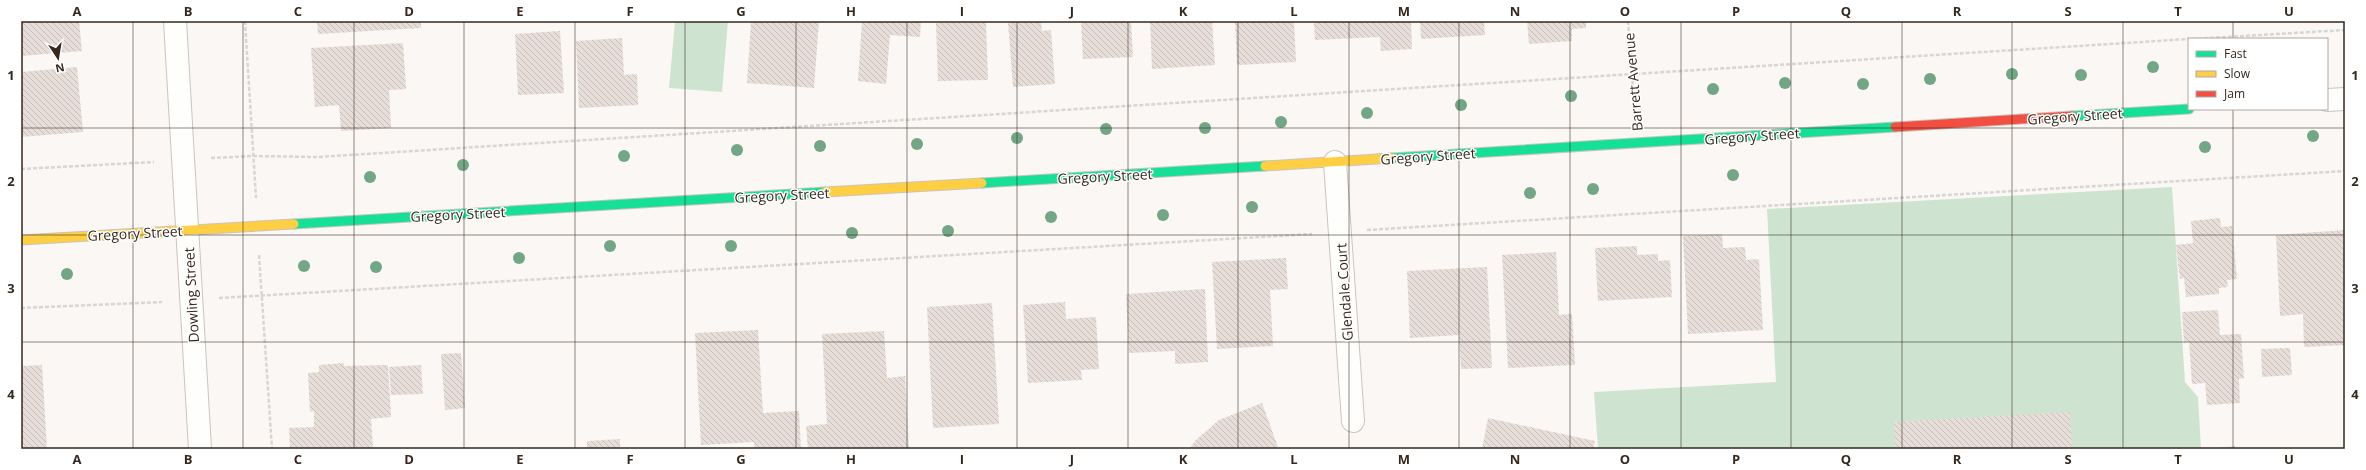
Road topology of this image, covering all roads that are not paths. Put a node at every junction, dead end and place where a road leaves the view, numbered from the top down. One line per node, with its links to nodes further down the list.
1 (175, 21): 6 (street, Dowling Street)
2 (2345, 99): 3 (street)
3 (2328, 100)
4 (2188, 109): 5 (street, Gregory Street)
5 (1335, 162): 6 (street, Gregory Street); 8 (street, Glendale Court)
6 (188, 230): 7 (street, Gregory Street); 9 (street, Dowling Street)
7 (21, 240)
8 (1353, 421)
9 (200, 449)

